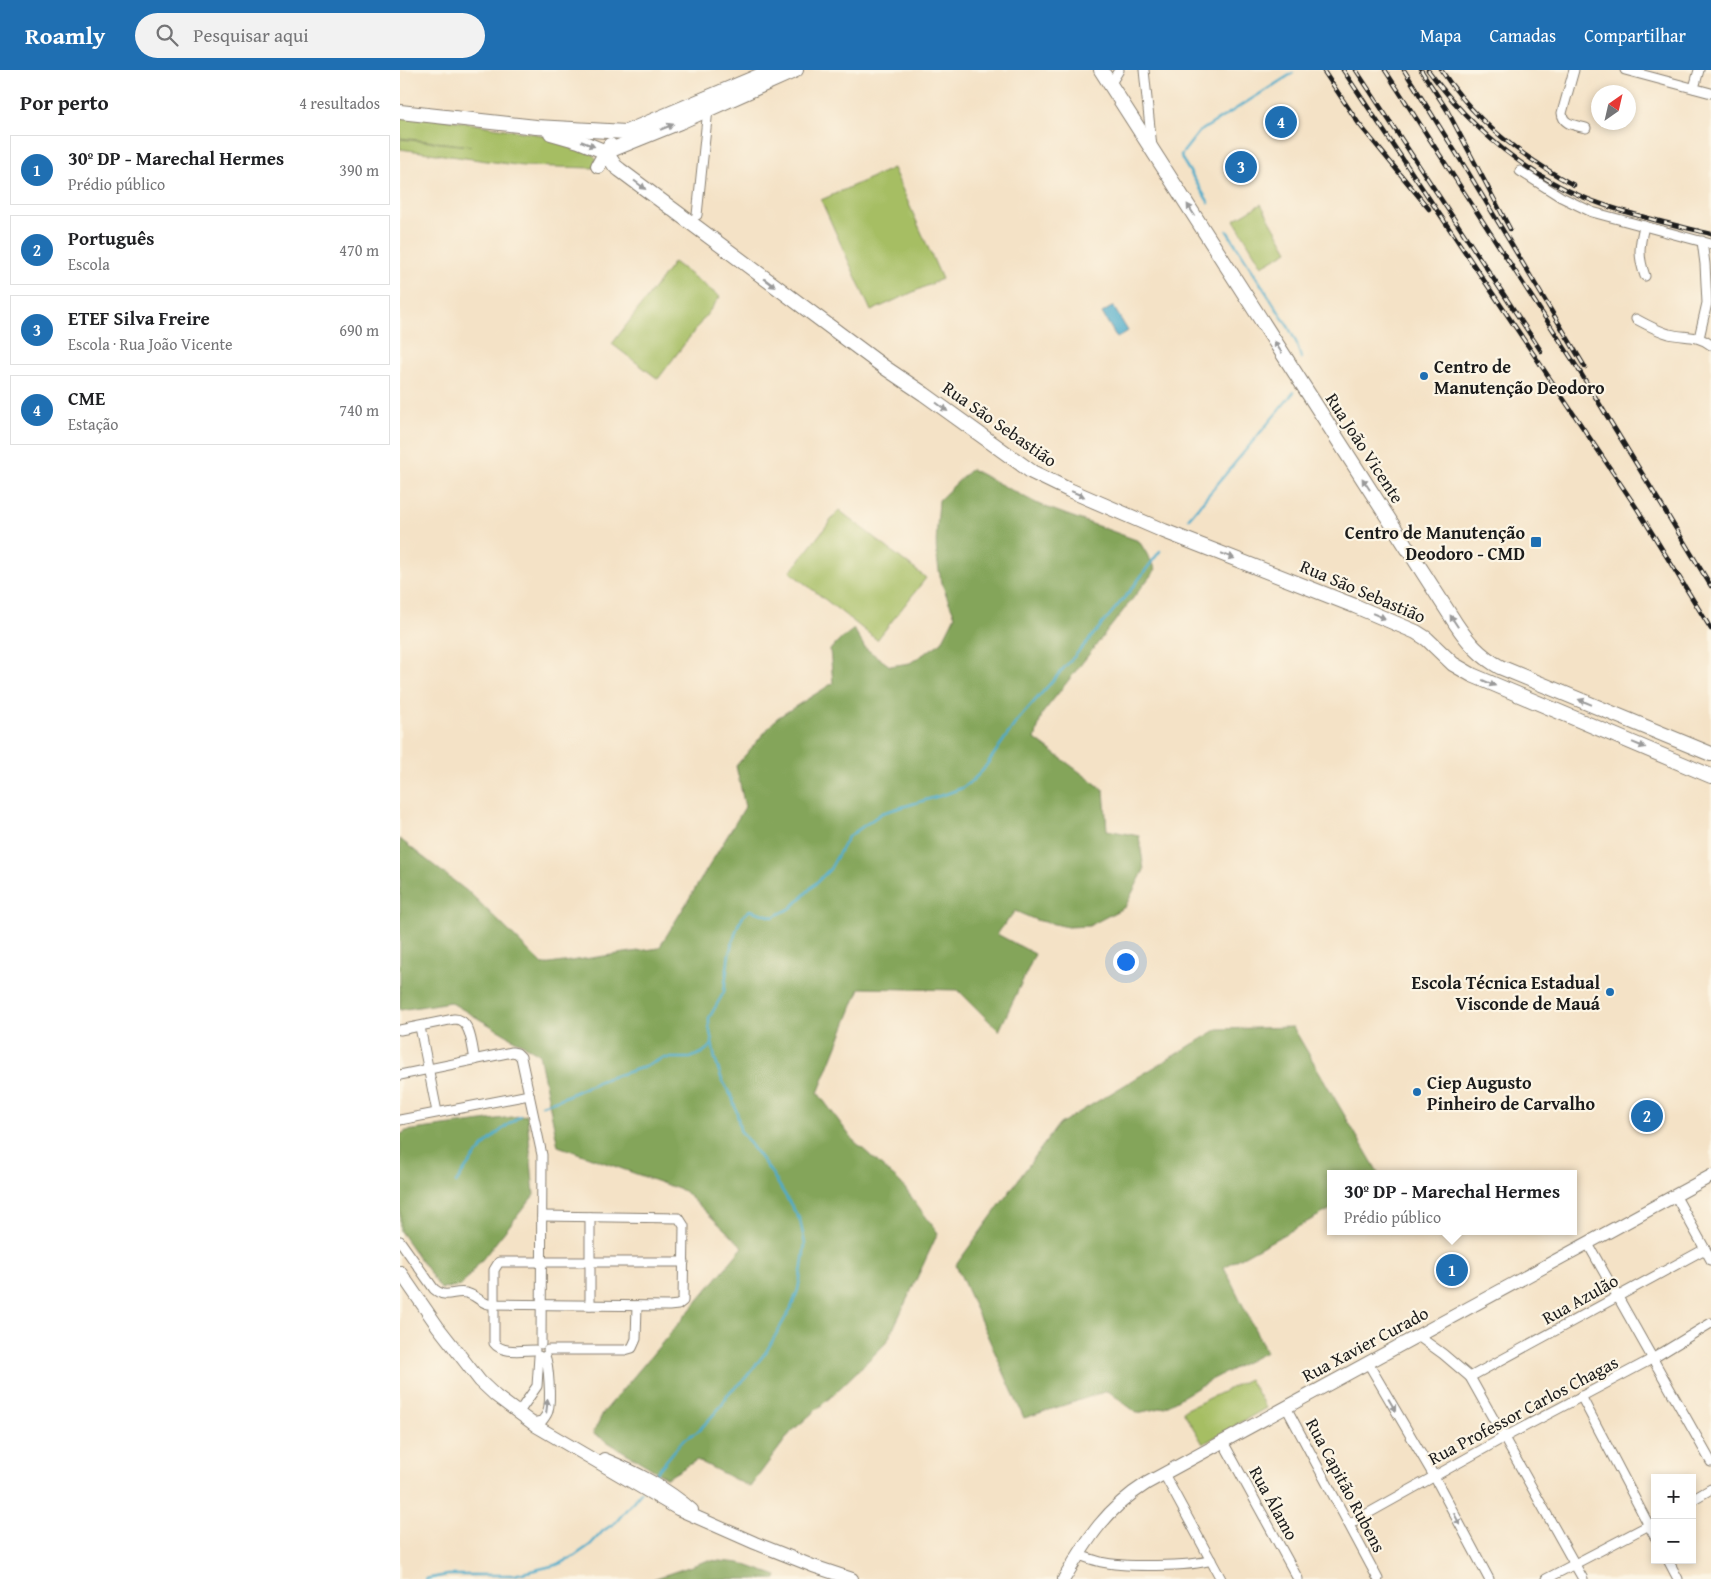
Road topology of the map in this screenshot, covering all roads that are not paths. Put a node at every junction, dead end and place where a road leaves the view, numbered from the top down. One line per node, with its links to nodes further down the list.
1 (773, 70): 16 (main road)
2 (796, 70): 12 (main road)
3 (1101, 70): 9 (main road, Rua João Vicente)
4 (1120, 70): 9 (street)
5 (1144, 70): 17 (street, Rua João Vicente)
6 (1574, 70): 15 (street)
7 (1625, 70): 10 (street)
8 (1699, 70): 10 (street)
9 (1110, 84): 17 (main road, Rua João Vicente)
10 (1694, 88): 11 (street)
11 (1711, 93)
12 (708, 109): 18 (main road, one-way to 12); 21 (street)
13 (400, 112): 14 (main road)
14 (536, 127): 16 (main road); 18 (main road, one-way to 18)
15 (1586, 128)
16 (626, 132): 18 (main road)
17 (1152, 147): 29 (main road, Rua João Vicente, one-way to 17)
18 (606, 152): 19 (main road); 31 (main road, Rua São Sebastião, one-way to 31)
19 (598, 166)
20 (1520, 171): 22 (street)
21 (697, 215)
22 (1644, 226): 23 (street); 24 (street)
23 (1707, 242): 25 (street)
24 (1645, 276)
25 (1709, 304): 27 (street)
26 (1636, 319): 27 (street)
27 (1699, 338): 28 (street)
28 (1711, 345)
29 (1676, 738): 30 (main road, Rua João Vicente); 31 (main road)
30 (1711, 754)
31 (1668, 757): 32 (main road)
32 (1711, 776)
33 (420, 1027): 34 (street); 35 (street); 36 (street)
34 (400, 1030)
35 (475, 1060): 36 (street); 38 (street)
36 (428, 1069): 37 (street); 39 (street)
37 (400, 1075)
38 (529, 1095): 39 (street); 43 (street)
39 (437, 1112): 40 (street)
40 (400, 1120)
41 (1711, 1176): 42 (main road, Rua Xavier Curado)
42 (1675, 1195): 46 (main road, Rua Xavier Curado); 47 (street)
43 (542, 1216): 44 (street); 49 (street)
44 (590, 1217): 50 (street); 51 (street)
45 (400, 1241): 54 (street)
46 (1588, 1244): 53 (street); 59 (main road, Rua Xavier Curado)
47 (1705, 1249): 48 (street); 53 (street, Rua Azulão)
48 (1711, 1260)
49 (542, 1261): 50 (street); 54 (street); 56 (street)
50 (589, 1261): 51 (street); 55 (street)
51 (684, 1262): 57 (street)
52 (400, 1272): 66 (main road)
53 (1617, 1297): 61 (street); 63 (street, Rua Azulão)
54 (494, 1305): 56 (street); 60 (street)
55 (590, 1305): 56 (street); 57 (street)
56 (542, 1306): 60 (street)
57 (637, 1306): 60 (street)
58 (1711, 1323): 61 (street, Rua Professor Carlos Chagas)
59 (1418, 1336): 62 (main road, Rua Xavier Curado); 63 (street)
60 (542, 1351): 66 (street); 66 (street, one-way to 60)
61 (1652, 1359): 64 (street, Rua Professor Carlos Chagas); 69 (street)
62 (1368, 1362): 65 (main road, Rua Xavier Curado); 71 (street, one-way to 71)
63 (1470, 1377): 67 (street)
64 (1581, 1396): 67 (street, Rua Professor Carlos Chagas); 74 (street)
65 (1286, 1407): 68 (main road, Rua Xavier Curado); 75 (street, Rua Capitão Rubens)
66 (529, 1418): 82 (main road)
67 (1503, 1438): 71 (street, Rua Professor Carlos Chagas); 79 (street)
68 (1223, 1442): 70 (main road, Rua Xavier Curado); 84 (street, Rua Álamo)
69 (1711, 1462)
70 (1164, 1474): 77 (main road, Rua Xavier Curado); 78 (street)
71 (1434, 1476): 75 (street, Rua Professor Carlos Chagas); 86 (street, one-way to 86)
72 (1711, 1489): 73 (street)
73 (1696, 1498)
74 (1651, 1522)
75 (1349, 1524): 85 (street, Rua Capitão Rubens)
76 (1651, 1525): 79 (street)
77 (1078, 1555): 78 (street); 81 (main road, Rua Xavier Curado)
78 (1211, 1560): 83 (street)
79 (1575, 1564): 87 (street); 88 (street)
80 (1670, 1564): 89 (street)
81 (1065, 1578)
82 (852, 1579)
83 (1221, 1579)
84 (1298, 1579)
85 (1378, 1579)
86 (1489, 1579)
87 (1546, 1579)
88 (1583, 1579)
89 (1678, 1579)

